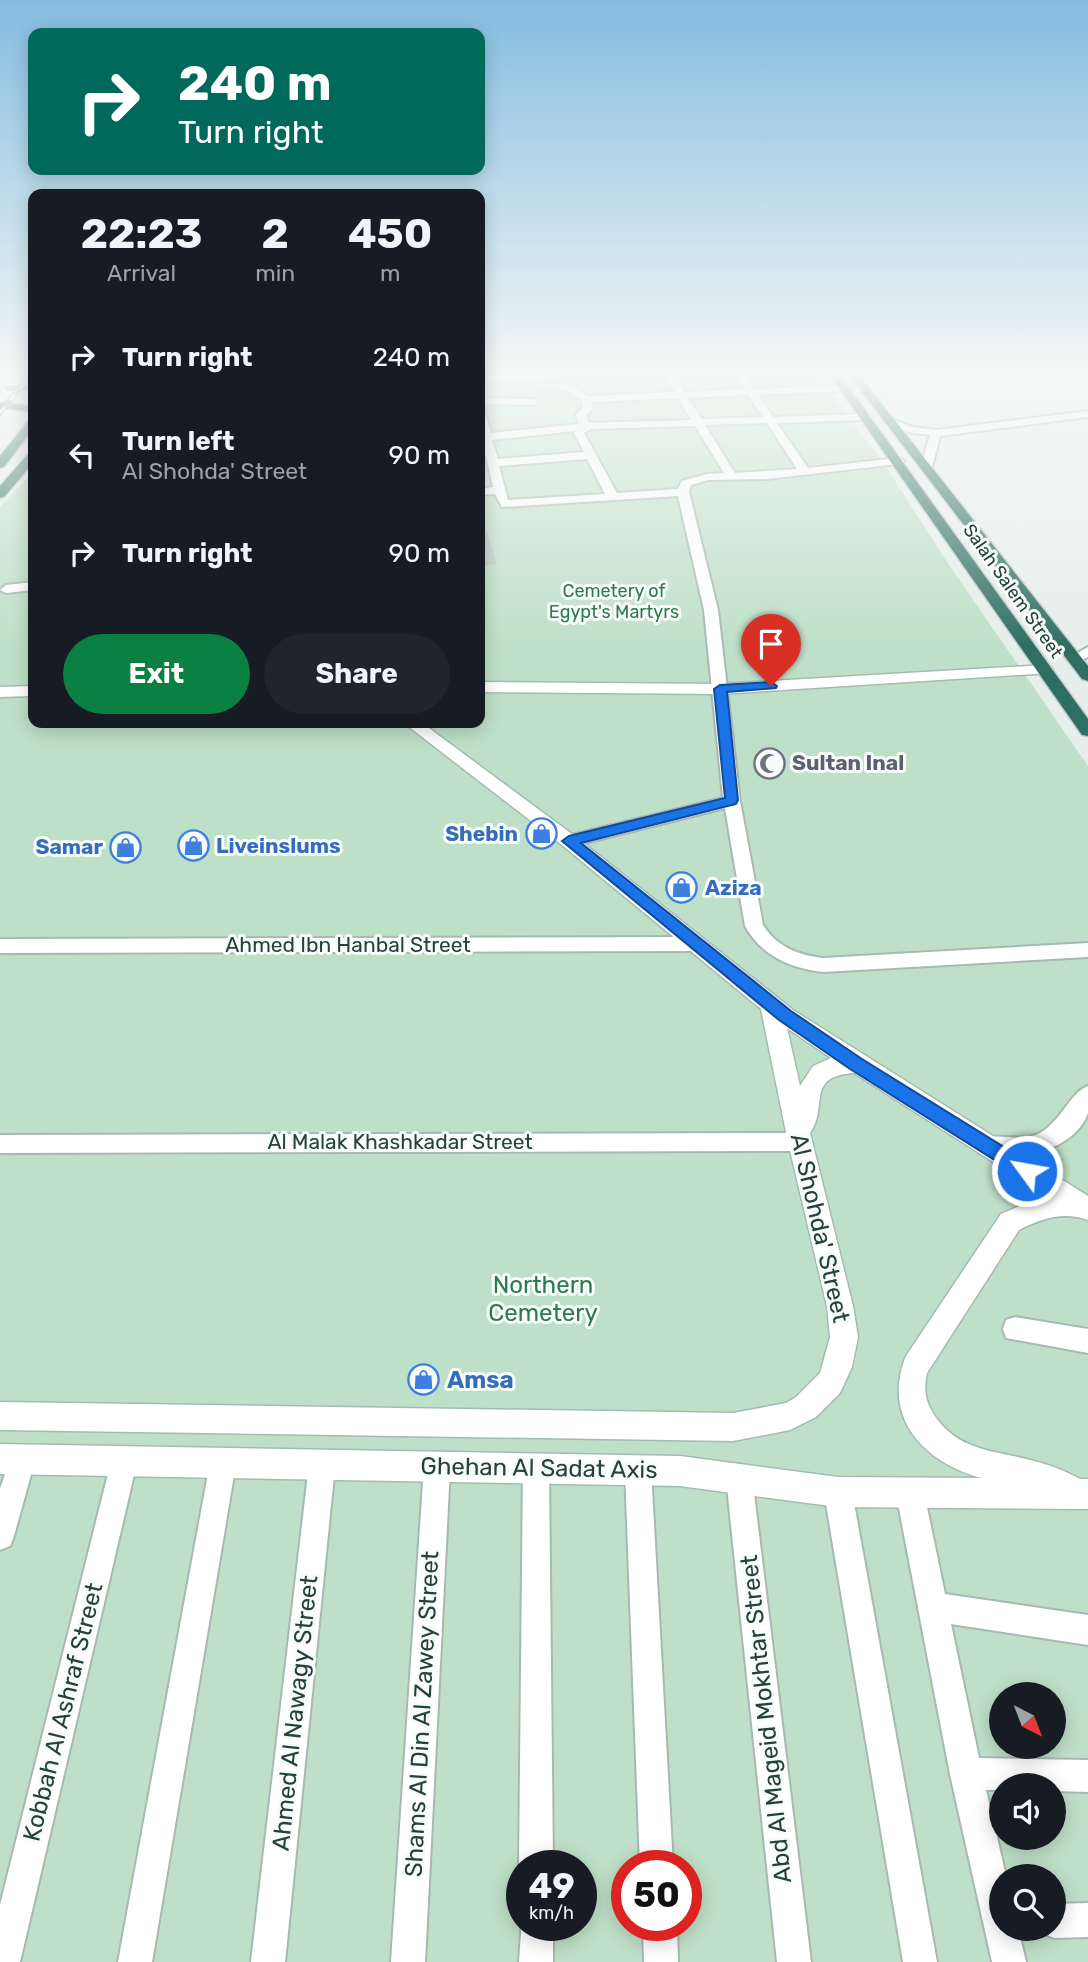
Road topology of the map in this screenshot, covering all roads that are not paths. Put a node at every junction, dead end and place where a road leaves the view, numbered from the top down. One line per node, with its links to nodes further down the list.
1 (27, 463): 18 (highway)
2 (490, 463): 15 (street)
3 (597, 463): 19 (street)
4 (722, 463): 14 (street)
5 (799, 463): 12 (street)
6 (885, 463): 12 (street)
7 (899, 463): 24 (highway, Salah Salem Street)
8 (922, 463): 10 (highway, Salah Salem Street)
9 (927, 463): 10 (street)
10 (926, 467): 23 (highway, Salah Salem Street)
11 (880, 469): 13 (street)
12 (805, 472): 13 (street)
13 (785, 475): 14 (street)
14 (730, 476): 17 (street)
15 (500, 490): 16 (street); 19 (street)
16 (485, 492)
17 (683, 492): 19 (street); 27 (street)
18 (0, 494)
19 (613, 496)
20 (28, 587): 21 (street)
21 (6, 589)
22 (1088, 651): 23 (street)
23 (1074, 659): 25 (highway, Salah Salem Street)
24 (1045, 670): 27 (main road); 31 (highway, Salah Salem Street)
25 (1088, 676)
26 (485, 687): 27 (main road)
27 (720, 689): 32 (street)
28 (28, 691): 29 (main road)
29 (0, 692)
30 (419, 728): 33 (main road)
31 (1088, 731)
32 (732, 800): 33 (street); 36 (street)
33 (569, 841): 34 (main road)
34 (696, 944): 35 (street, Ahmed Ibn Hanbal Street); 37 (main road)
35 (0, 946)
36 (1088, 950)
37 (771, 1005): 38 (main road); 40 (main road, Al Shohda' Street)
38 (856, 1064): 40 (main road); 42 (main road)
39 (1088, 1096): 42 (street)
40 (800, 1142): 41 (street, Al Malak Khashkadar Street); 47 (main road, Al Shohda' Street)
41 (0, 1144)
42 (987, 1146): 43 (main road)
43 (1087, 1208): 58 (main road)
44 (1015, 1329): 45 (street)
45 (1088, 1341)
46 (0, 1416): 47 (main road, Ghehan Al Sadat Axis)
47 (733, 1427)
48 (11, 1460): 49 (main road, Ghehan Al Sadat Axis); 59 (street)
49 (124, 1461): 50 (main road, Ghehan Al Sadat Axis); 72 (street, Kobbah Al Ashraf Street)
50 (223, 1463): 51 (main road, Ghehan Al Sadat Axis); 73 (street)
51 (321, 1465): 52 (main road, Ghehan Al Sadat Axis); 74 (street, Ahmed Al Nawagy Street)
52 (437, 1467): 53 (main road, Ghehan Al Sadat Axis); 75 (street, Shams Al Din Al Zawey Street)
53 (536, 1468): 54 (main road, Ghehan Al Sadat Axis); 64 (street)
54 (638, 1470): 55 (main road, Ghehan Al Sadat Axis); 65 (street)
55 (739, 1477): 56 (main road, Ghehan Al Sadat Axis); 78 (street, Abd Al Mageid Mokhtar Street)
56 (838, 1492): 57 (main road, Ghehan Al Sadat Axis); 79 (street)
57 (910, 1493): 58 (main road, Ghehan Al Sadat Axis); 60 (street)
58 (1082, 1493)
59 (0, 1536)
60 (932, 1607): 61 (street); 62 (street)
61 (1088, 1630)
62 (966, 1774): 63 (street); 66 (street)
63 (1088, 1776)
64 (536, 1850)
65 (656, 1850)
66 (989, 1873)
67 (1088, 1920): 68 (street)
68 (1066, 1921)
69 (536, 1941): 76 (street)
70 (660, 1941): 77 (street)
71 (1005, 1941): 80 (street)
72 (3, 1962)
73 (135, 1962)
74 (268, 1962)
75 (408, 1962)
76 (536, 1962)
77 (661, 1962)
78 (794, 1962)
79 (920, 1962)
80 (1009, 1962)

